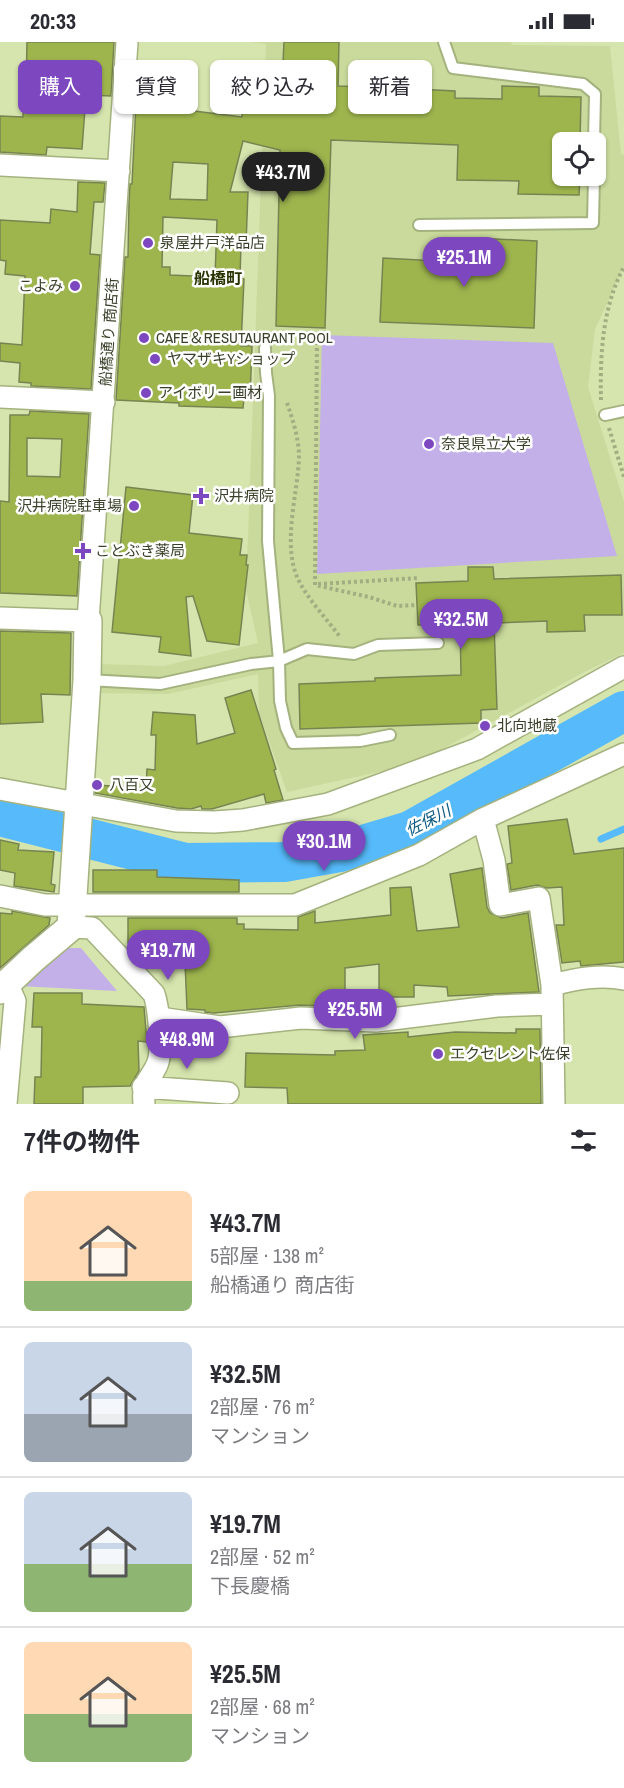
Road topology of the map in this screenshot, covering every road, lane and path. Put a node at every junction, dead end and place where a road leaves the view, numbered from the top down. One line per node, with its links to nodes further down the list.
1 (127, 42): 5 (street, 船橋通り 商店街)
2 (444, 42): 3 (lane)
3 (594, 132)
4 (0, 165): 5 (street)
5 (118, 171): 13 (street, 船橋通り 商店街)
6 (594, 186): 7 (lane)
7 (419, 225)
8 (624, 267): 15 (path)
9 (317, 336): 18 (path)
10 (266, 348): 11 (lane)
11 (266, 373): 23 (path); 24 (lane)
12 (0, 398): 13 (street)
13 (104, 402): 21 (street, 船橋通り 商店街)
14 (624, 411): 15 (lane)
15 (605, 415): 16 (path)
16 (624, 477)
17 (419, 578): 18 (path)
18 (315, 585): 19 (path)
19 (417, 605)
20 (0, 618): 21 (street)
21 (88, 621): 26 (street)
22 (438, 643): 23 (lane)
23 (354, 654): 24 (lane)
24 (279, 661): 26 (lane); 27 (lane)
25 (624, 667): 30 (street)
26 (87, 681): 30 (street)
27 (390, 735)
28 (624, 754): 31 (street)
29 (0, 789): 30 (street)
30 (78, 805): 33 (street)
31 (483, 819): 33 (street); 36 (street)
32 (0, 896): 33 (street)
33 (71, 916): 35 (street); 37 (street)
34 (624, 979): 36 (street)
35 (2, 985): 40 (street)
36 (552, 995): 37 (street); 41 (street)
37 (160, 1018): 39 (street)
38 (228, 1093): 39 (street)
39 (144, 1095)
40 (6, 1104)
41 (554, 1104)

